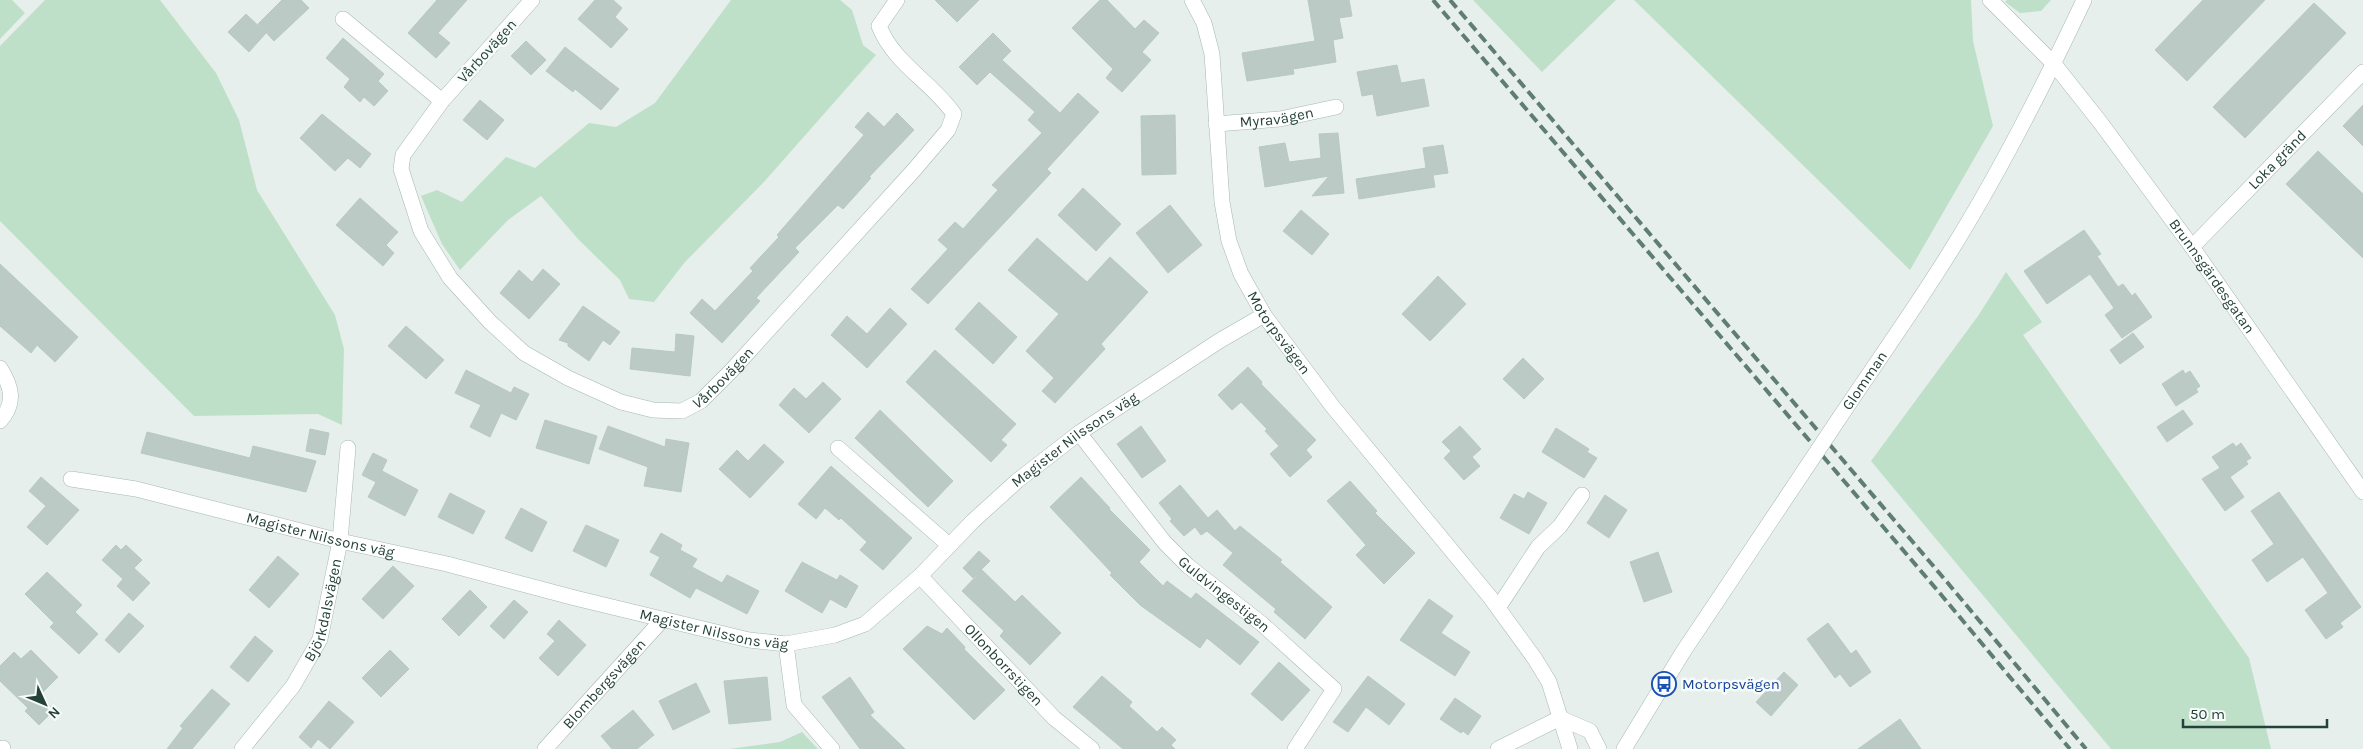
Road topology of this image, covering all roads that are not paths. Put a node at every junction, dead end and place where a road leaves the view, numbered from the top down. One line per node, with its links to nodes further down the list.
1 (532, 0): 9 (street, Vårbovägen)
2 (897, 0): 9 (street, Vårbovägen)
3 (1192, 0): 11 (street, Motorpsvägen)
4 (1990, 0): 7 (street, Brunnsgärdesgatan)
5 (2084, 0): 7 (street, Glomman)
6 (344, 19): 9 (street)
7 (2054, 64): 12 (street, Brunnsgärdesgatan); 37 (street, Glomman, bridge)
8 (2363, 72): 12 (street, Loka gränd)
9 (442, 101)
10 (1336, 107): 11 (street, Myravägen)
11 (1216, 124): 13 (street, Motorpsvägen)
12 (2192, 246): 20 (street, Brunnsgärdesgatan)
13 (1264, 315): 16 (street, Magister Nilssons väg); 25 (street, Motorpsvägen)
14 (0, 368): 15 (street)
15 (0, 421)
16 (1079, 433): 23 (street, Magister Nilssons väg); 33 (street, Guldvingestigen)
17 (348, 448): 22 (street, Björkdalsvägen)
18 (838, 448): 23 (street)
19 (71, 479): 22 (street, Magister Nilssons väg)
20 (2363, 492)
21 (1582, 495): 25 (street)
22 (340, 541): 26 (street, Magister Nilssons väg); 29 (street, Björkdalsvägen)
23 (950, 545): 24 (street, Magister Nilssons väg)
24 (920, 576): 27 (street, Magister Nilssons väg); 32 (street, Ollonborrstigen)
25 (1498, 608): 28 (street, Motorpsvägen)
26 (663, 619): 27 (street, Magister Nilssons väg); 30 (street, Blombergsvägen)
27 (786, 644): 31 (street)
28 (1560, 718): 34 (street); 35 (street, Motorpsvägen); 36 (street)
29 (242, 749)
30 (546, 749)
31 (832, 749)
32 (1092, 749)
33 (1295, 749)
34 (1498, 749)
35 (1570, 749)
36 (1599, 749)
37 (1624, 749)

